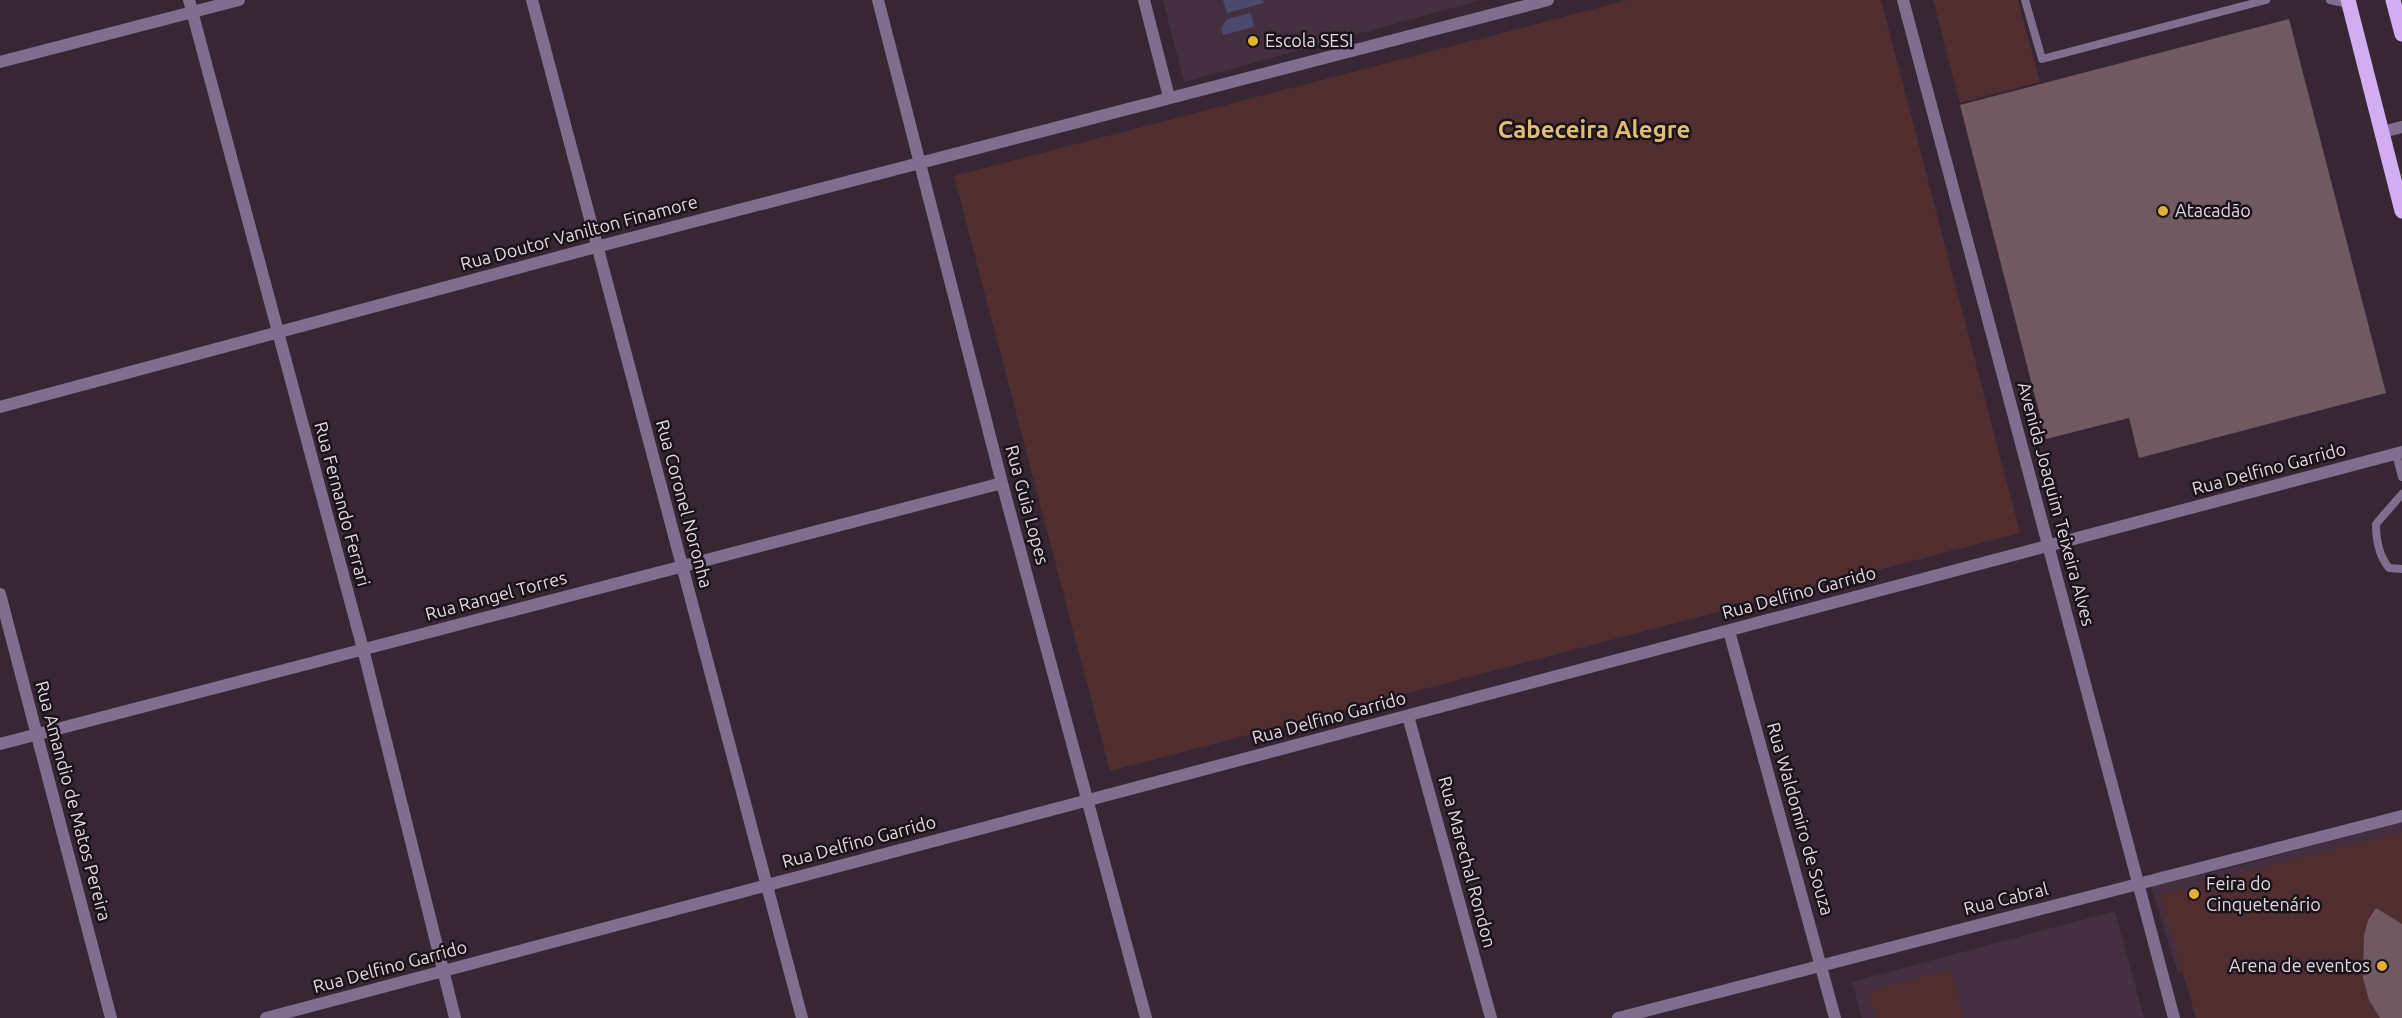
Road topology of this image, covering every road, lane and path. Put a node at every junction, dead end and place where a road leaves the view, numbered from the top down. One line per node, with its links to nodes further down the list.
1 (239, 0): 13 (street)
2 (532, 0): 21 (street, Rua Coronel Noronha)
3 (878, 0): 19 (street, Rua Guia Lopes)
4 (1144, 0): 16 (street)
5 (1548, 0): 12 (street, Rua Doutor Vanilton Finamore)
6 (1903, 0): 28 (street, Avenida Joaquim Teixeira Alves)
7 (2025, 0): 8 (lane)
8 (2266, 0)
9 (2330, 0): 11 (lane)
10 (2393, 0): 14 (main road)
11 (2348, 2): 18 (main road)
12 (1516, 4): 16 (street, Rua Doutor Vanilton Finamore)
13 (190, 6): 15 (street); 22 (street, Rua Fernando Ferrari)
14 (2402, 34)
15 (0, 62)
16 (1169, 97): 19 (street, Rua Doutor Vanilton Finamore)
17 (2402, 127): 18 (street)
18 (2382, 132): 20 (main road)
19 (921, 163): 21 (street, Rua Doutor Vanilton Finamore); 26 (street, Rua Guia Lopes)
20 (2402, 211)
21 (596, 248): 22 (street, Rua Doutor Vanilton Finamore); 29 (street, Rua Coronel Noronha)
22 (276, 332): 23 (street, Rua Doutor Vanilton Finamore); 33 (street, Rua Fernando Ferrari)
23 (0, 407)
24 (2399, 453): 25 (lane); 28 (street, Rua Delfino Garrido)
25 (2402, 477)
26 (1002, 483): 29 (street, Rua Rangel Torres); 37 (street, Rua Guia Lopes)
27 (2402, 494): 30 (lane)
28 (2048, 546): 32 (street, Rua Delfino Garrido); 39 (street, Avenida Joaquim Teixeira Alves)
29 (682, 566): 33 (street, Rua Rangel Torres); 40 (street, Rua Coronel Noronha)
30 (2402, 569)
31 (0, 594): 35 (street, Rua Amandio de Matos Pereira)
32 (1729, 631): 34 (street, Rua Delfino Garrido); 41 (street, Rua Waldomiro de Souza)
33 (363, 650): 35 (street, Rua Rangel Torres); 42 (street, Rua Fernando Ferrari)
34 (1408, 716): 37 (street, Rua Delfino Garrido); 48 (street, Rua Marechal Rondon)
35 (38, 734): 36 (street, Rua Rangel Torres); 43 (street, Rua Amandio de Matos Pereira)
36 (0, 744)
37 (1089, 800): 40 (street, Rua Delfino Garrido); 47 (street, Rua Guia Lopes)
38 (2402, 816): 39 (street, Rua Cabral)
39 (2139, 884): 41 (street, Rua Cabral); 51 (street, Avenida Joaquim Teixeira Alves)
40 (768, 885): 42 (street, Rua Delfino Garrido); 46 (street, Rua Coronel Noronha)
41 (1821, 965): 49 (street, Rua Cabral); 50 (street, Rua Waldomiro de Souza)
42 (443, 971): 44 (street, Rua Delfino Garrido); 45 (street, Rua Fernando Ferrari)
43 (111, 1018)
44 (266, 1018)
45 (455, 1018)
46 (802, 1018)
47 (1146, 1018)
48 (1491, 1018)
49 (1618, 1018)
50 (1835, 1018)
51 (2174, 1018)

